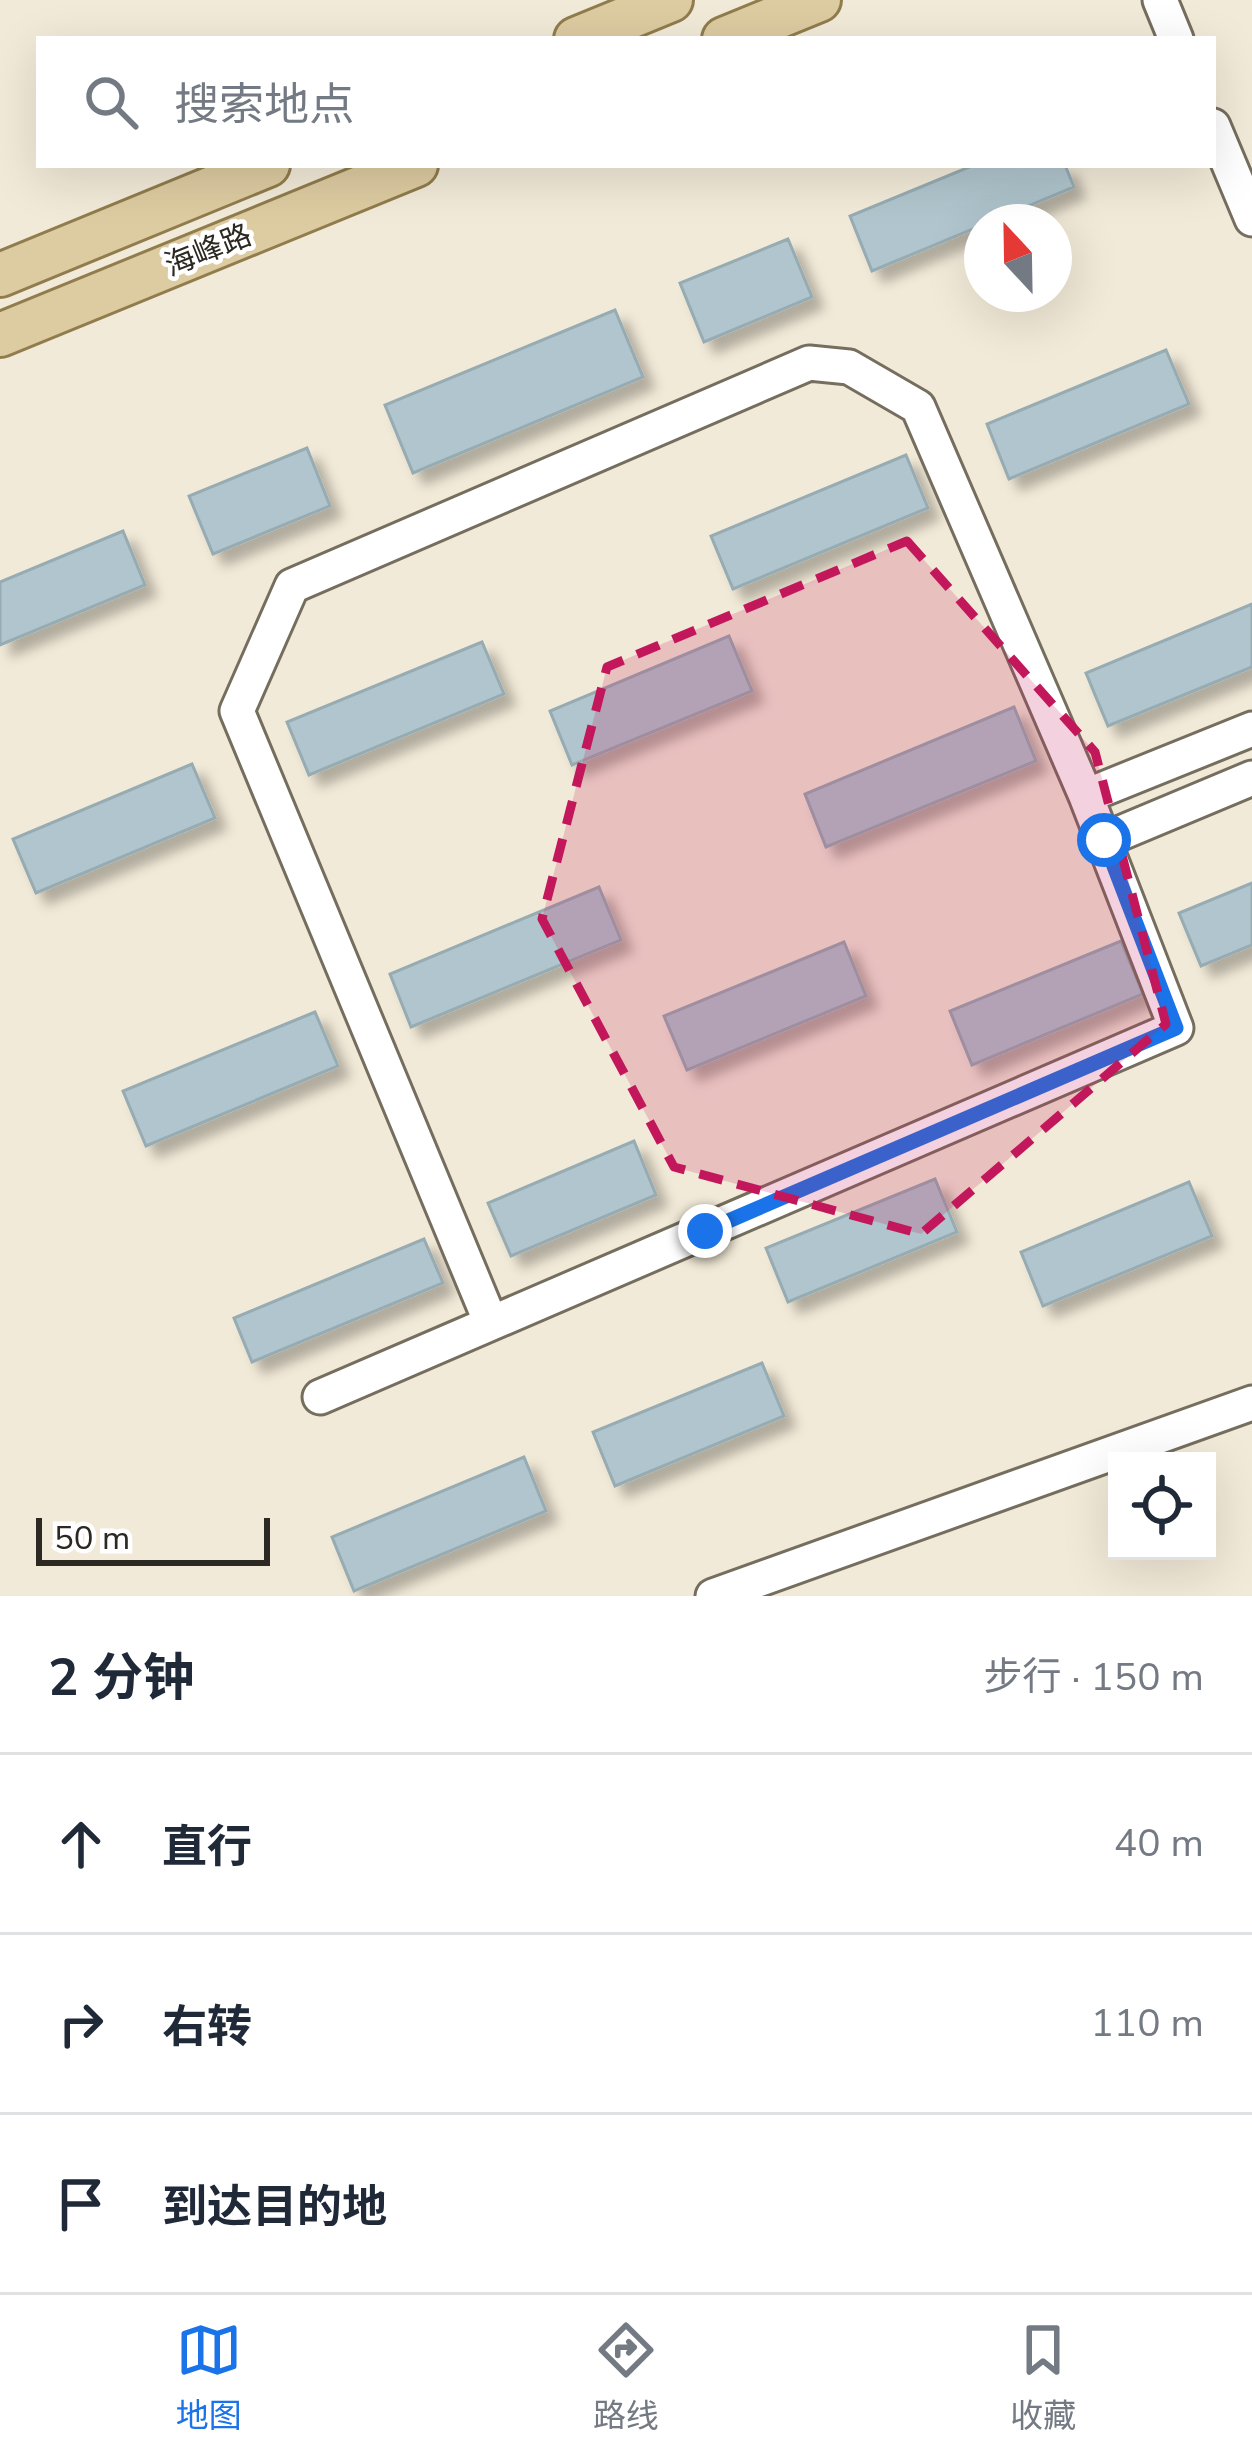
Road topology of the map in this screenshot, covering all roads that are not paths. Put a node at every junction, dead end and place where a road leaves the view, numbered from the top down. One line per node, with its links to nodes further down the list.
1 (671, 0): 4 (main road)
2 (820, 0): 5 (main road)
3 (1160, 0): 6 (street)
4 (583, 36)
5 (731, 36)
6 (1175, 36)
7 (1216, 133): 10 (street)
8 (261, 168): 11 (main road, 海峰路)
9 (409, 168): 12 (main road, 海峰路)
10 (1252, 219)
11 (0, 274)
12 (0, 335)
13 (1252, 729): 15 (street)
14 (1252, 778): 16 (street)
15 (1087, 796): 16 (street); 17 (street)
16 (1104, 840): 17 (street)
17 (491, 1323): 18 (street)
18 (320, 1397)
19 (1252, 1402): 20 (street)
20 (713, 1596)

